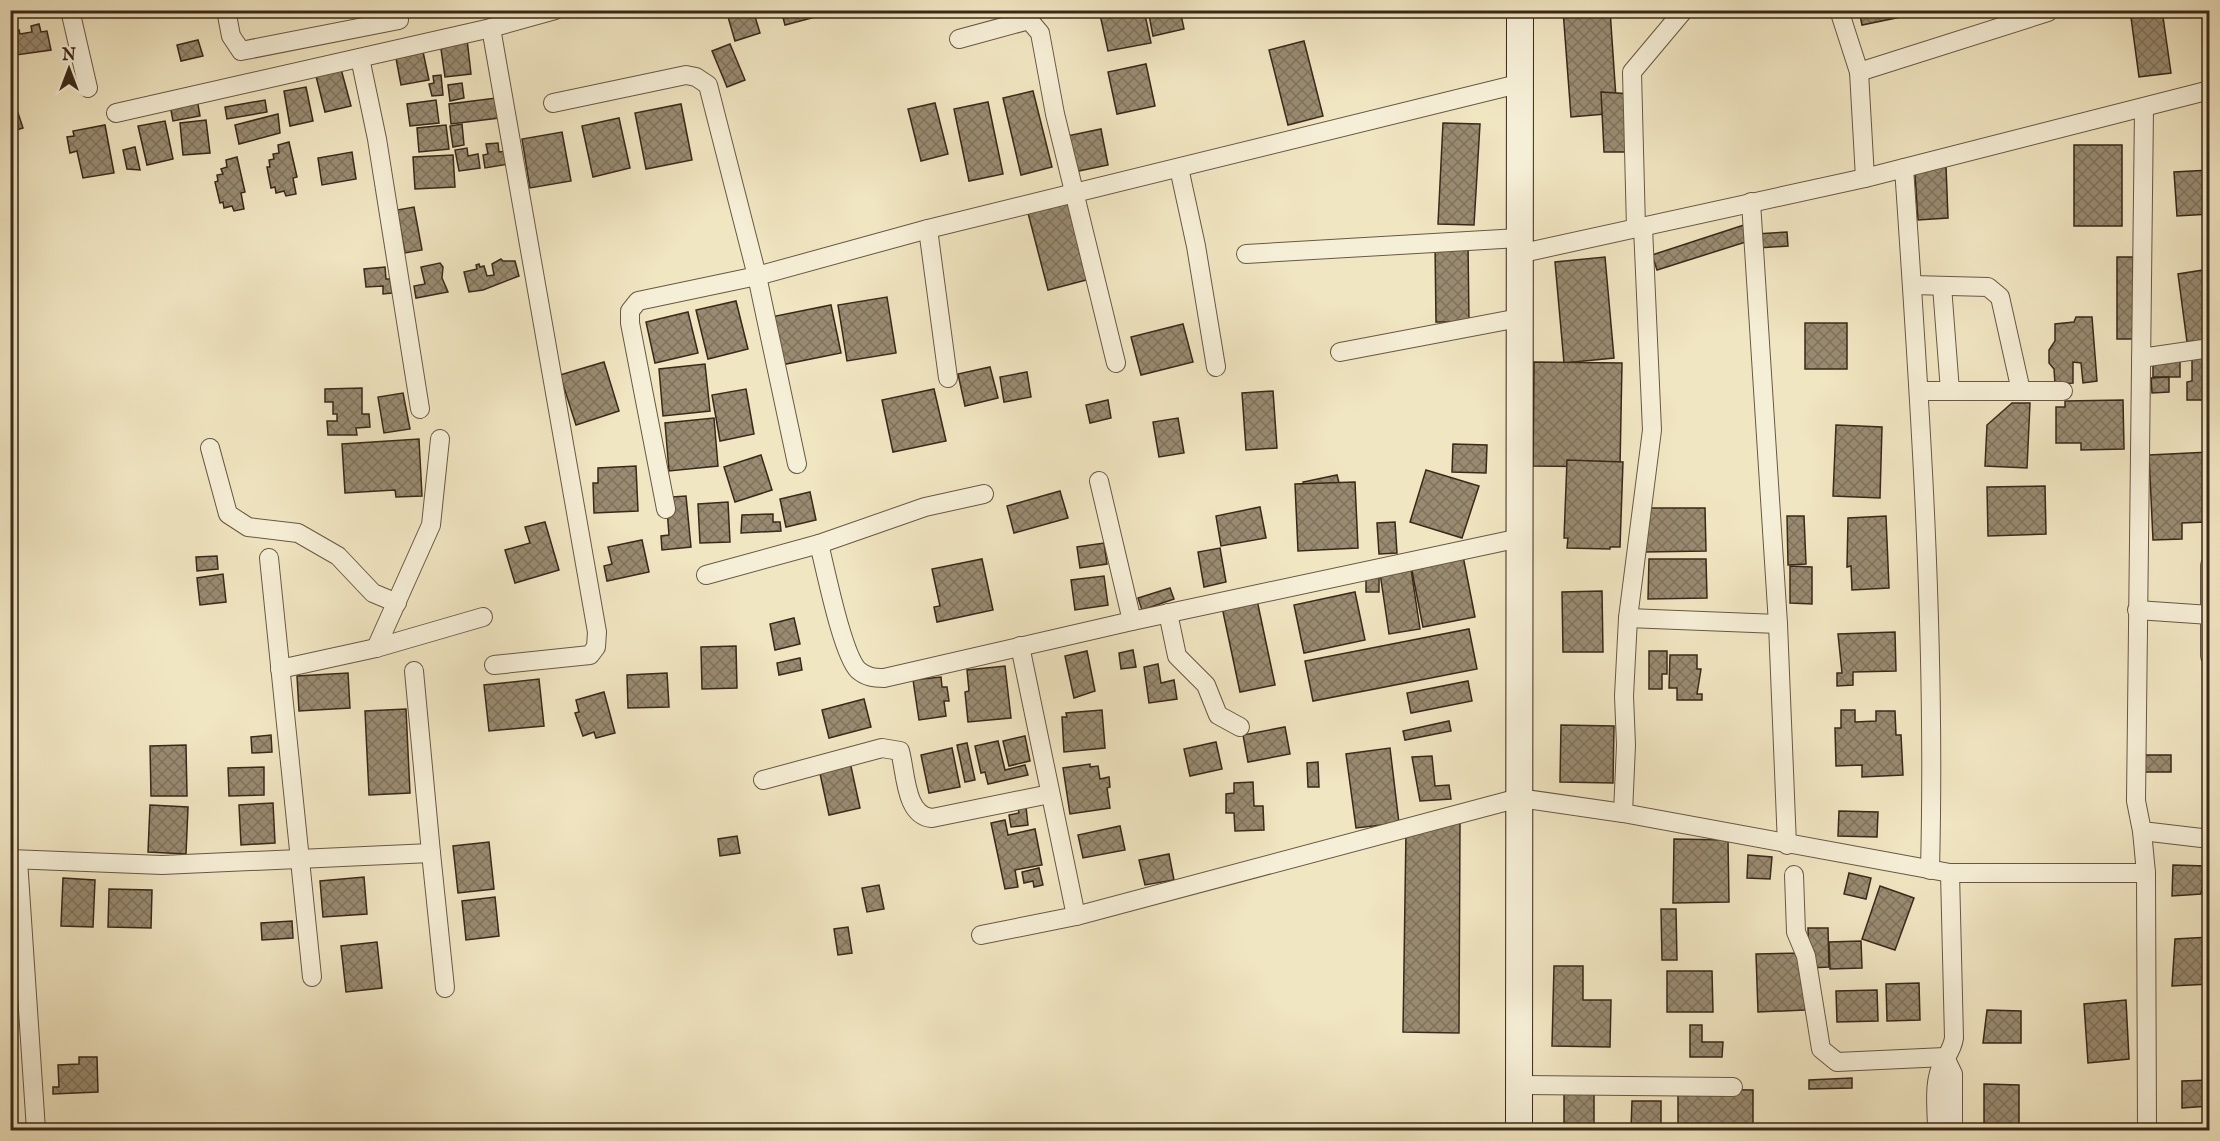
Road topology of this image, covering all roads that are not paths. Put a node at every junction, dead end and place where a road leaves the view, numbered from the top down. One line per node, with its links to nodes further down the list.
1 (70, 10): 14 (street)
2 (226, 10): 8 (street)
3 (555, 10): 9 (street)
4 (1520, 10): 13 (main road)
5 (1684, 10): 24 (street)
6 (1839, 10): 12 (street)
7 (2048, 12): 12 (street)
8 (399, 20)
9 (491, 28): 11 (street); 65 (street)
10 (959, 39): 22 (street)
11 (360, 58): 18 (street); 42 (street)
12 (1859, 72): 21 (street)
13 (1522, 83): 19 (street); 26 (main road)
14 (88, 88)
15 (2210, 90): 17 (street)
16 (553, 103): 28 (street)
17 (2144, 108): 20 (street); 34 (street)
18 (116, 113)
19 (1179, 168): 22 (street); 36 (street)
20 (1904, 168): 21 (street); 29 (street)
21 (1865, 178): 23 (street)
22 (1074, 193): 25 (street); 35 (street)
23 (1750, 202): 24 (street); 61 (street)
24 (1639, 228): 26 (street); 59 (street)
25 (928, 229): 28 (street); 37 (street)
26 (1519, 246): 27 (street); 31 (main road)
27 (1246, 254)
28 (757, 276): 45 (street); 48 (street)
29 (1912, 285): 30 (street); 38 (street)
30 (1941, 286): 39 (street); 40 (street)
31 (1519, 318): 33 (street); 49 (main road)
32 (2210, 348): 34 (street)
33 (1340, 352)
34 (2141, 358): 55 (street)
35 (1116, 363)
36 (1216, 367)
37 (948, 378)
38 (1919, 391): 39 (street); 79 (street)
39 (1950, 391): 40 (street)
40 (2021, 391): 41 (street)
41 (2063, 391)
42 (420, 409)
43 (440, 439): 54 (street)
44 (210, 448): 54 (street)
45 (797, 464)
46 (1099, 481): 60 (street)
47 (984, 494): 50 (street)
48 (666, 509)
49 (1520, 538): 56 (street); 71 (main road)
50 (819, 544): 53 (street); 62 (street)
51 (269, 558): 66 (street)
52 (2210, 565): 57 (street)
53 (706, 575)
54 (397, 603): 63 (street)
55 (2137, 610): 57 (street); 73 (street)
56 (1168, 613): 60 (street); 68 (street)
57 (2209, 615): 64 (street)
58 (483, 617): 63 (street)
59 (1628, 618): 61 (street); 72 (street)
60 (1132, 621): 62 (street)
61 (1778, 624): 75 (street)
62 (1020, 646): 70 (street)
63 (376, 648): 66 (street)
64 (2210, 656)
65 (494, 665)
66 (280, 669): 77 (street)
67 (414, 671): 76 (street)
68 (1240, 727)
69 (763, 780): 70 (street)
70 (1050, 794): 83 (street)
71 (1519, 798): 72 (street); 83 (street); 88 (main road)
72 (1623, 813): 75 (street)
73 (2142, 831): 74 (street); 81 (street)
74 (2210, 839)
75 (1787, 845): 79 (street)
76 (430, 853): 77 (street); 86 (street)
77 (299, 858): 78 (street); 85 (street)
78 (14, 860): 90 (street)
79 (1930, 870): 80 (street)
80 (1950, 873): 81 (street); 87 (street)
81 (2145, 873): 94 (street)
82 (1794, 875): 87 (street)
83 (1077, 916): 84 (street)
84 (981, 935)
85 (312, 977)
86 (445, 988)
87 (1945, 1057): 92 (street); 93 (street)
88 (1519, 1085): 89 (street); 91 (main road)
89 (1733, 1087)
90 (36, 1131)
91 (1519, 1131)
92 (1937, 1131)
93 (1953, 1131)
94 (2147, 1131)

